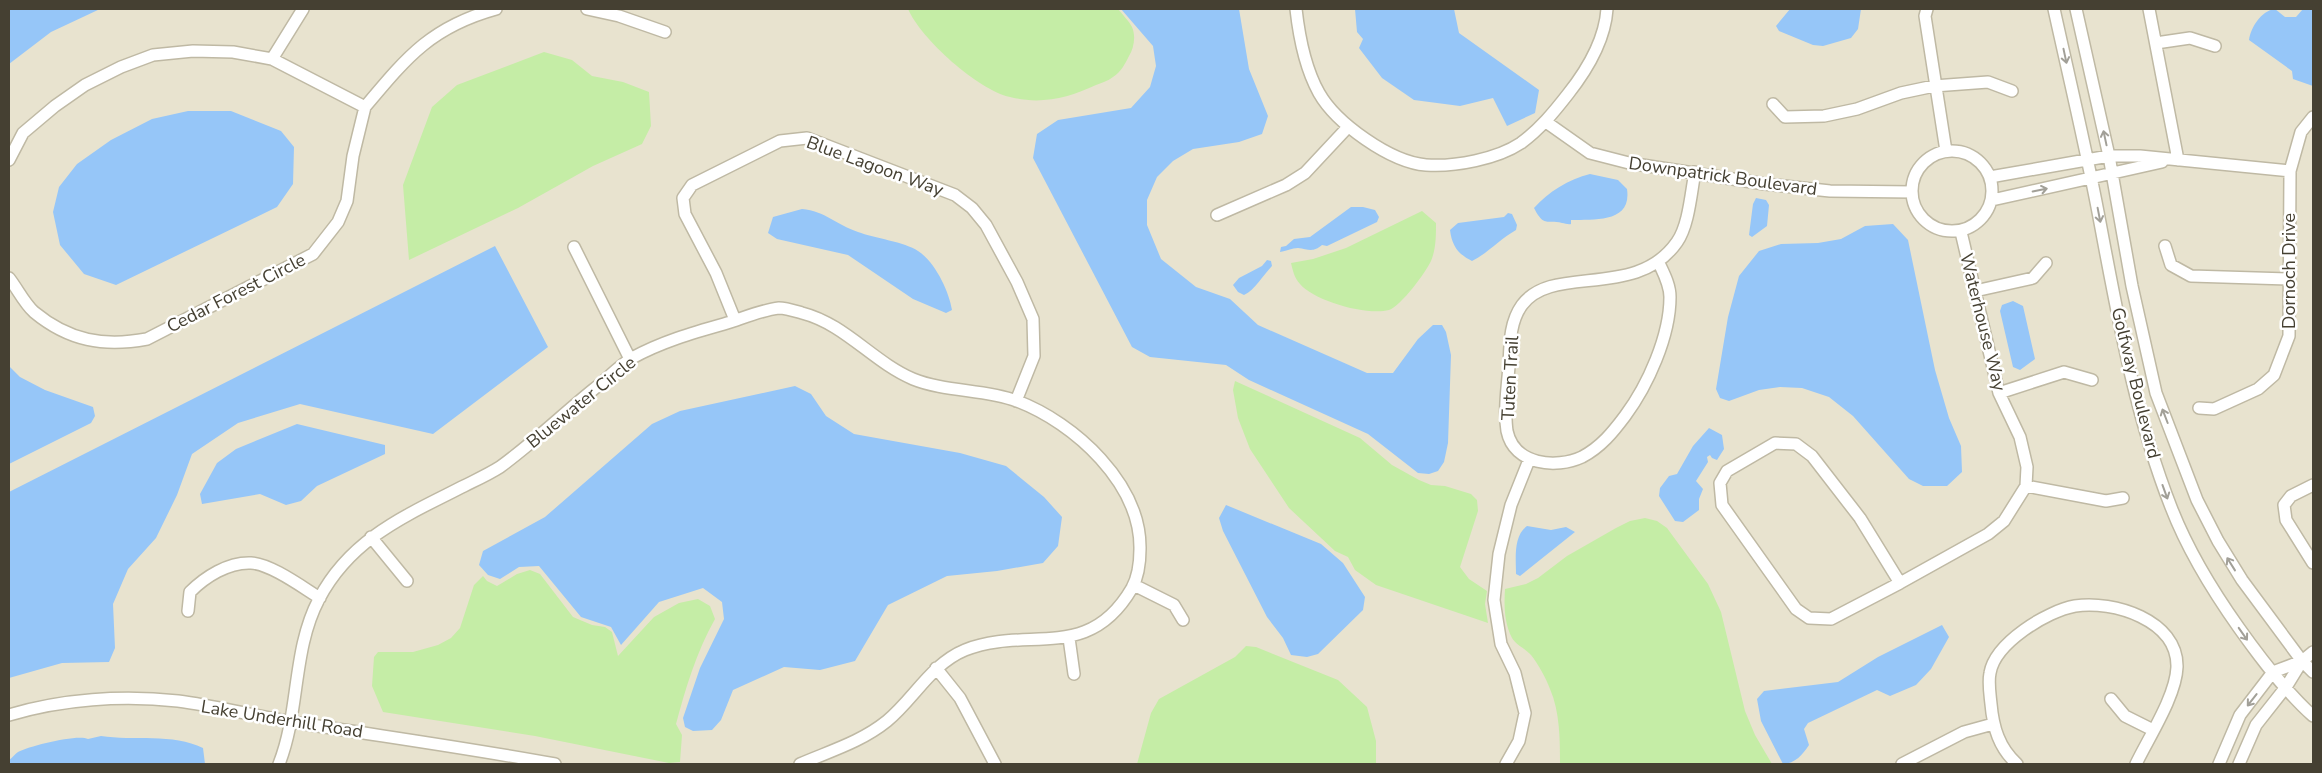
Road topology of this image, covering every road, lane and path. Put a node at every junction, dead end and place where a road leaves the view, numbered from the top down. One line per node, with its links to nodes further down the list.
1 (303, 9): 13 (street)
2 (496, 9): 17 (street)
3 (587, 9): 10 (street)
4 (1296, 9): 20 (street)
5 (1607, 9): 19 (street)
6 (1927, 9): 14 (street)
7 (2054, 9): 24 (street, Golfway Boulevard, one-way to 24)
8 (2076, 9): 22 (street, Golfway Boulevard, one-way to 8)
9 (2149, 9): 11 (street)
10 (665, 32)
11 (2156, 43): 12 (street); 25 (street)
12 (2215, 46)
13 (272, 59): 17 (street); 23 (street)
14 (1934, 86): 15 (street); 16 (street); 21 (street)
15 (2012, 92)
16 (1773, 104)
17 (365, 107): 39 (street, Cedar Forest Circle)
18 (2313, 116): 26 (street, Dornoch Drive)
19 (1546, 122): 20 (street); 27 (street, Downpatrick Boulevard)
20 (1348, 127): 33 (street)
21 (1946, 151): 29 (street); 31 (street)
22 (2109, 156): 24 (street); 25 (street); 28 (street, Golfway Boulevard)
23 (9, 160)
24 (2087, 160): 29 (street); 30 (street, Golfway Boulevard)
25 (2178, 160): 26 (street); 28 (street)
26 (2290, 171): 40 (street, Dornoch Drive)
27 (1695, 172): 31 (street, Downpatrick Boulevard); 37 (street, Tuten Trail)
28 (2112, 174): 30 (street); 62 (street, Golfway Boulevard, one-way to 28)
29 (1990, 177): 32 (street)
30 (2092, 179): 32 (street, one-way to 30); 64 (street, Golfway Boulevard, one-way to 64)
31 (1912, 192): 34 (street)
32 (1992, 200): 34 (street)
33 (1216, 215)
34 (1961, 232): 41 (street, Waterhouse Way)
35 (2165, 246): 40 (street)
36 (574, 247): 43 (street)
37 (1658, 261): 48 (street); 48 (street, Tuten Trail)
38 (2046, 263): 41 (street)
39 (9, 278)
40 (2288, 279): 47 (street, Dornoch Drive)
41 (1975, 291): 45 (street, Waterhouse Way)
42 (735, 320): 43 (street, Bluewater Circle); 46 (street, Bluewater Circle); 46 (street, Blue Lagoon Way)
43 (630, 359): 52 (street, Bluewater Circle)
44 (2092, 380): 45 (street)
45 (1999, 393): 50 (street, Waterhouse Way)
46 (1016, 400): 56 (street, Bluewater Circle)
47 (2199, 408)
48 (1529, 460): 78 (street)
49 (2313, 484): 53 (street)
50 (2026, 486): 51 (street); 55 (street)
51 (2123, 498)
52 (371, 537): 54 (street); 57 (street, Bluewater Circle)
53 (2313, 563)
54 (407, 581)
55 (1900, 583): 55 (street)
56 (1134, 585): 59 (street); 60 (street, Bluewater Circle)
57 (320, 598): 58 (street); 71 (street, Bluewater Circle)
58 (188, 611)
59 (1183, 620)
60 (1069, 638): 63 (street, Bluewater Circle); 66 (street)
61 (2313, 652): 62 (street)
62 (2302, 661): 64 (street); 65 (street, Golfway Boulevard); 67 (street)
63 (936, 668): 76 (street, Bluewater Circle); 77 (street)
64 (2273, 672): 67 (street, Golfway Boulevard); 82 (street, one-way to 82)
65 (2313, 672)
66 (1074, 674)
67 (2286, 687): 70 (street, Golfway Boulevard); 83 (street)
68 (2111, 699): 73 (street)
69 (9, 714): 71 (street, Lake Underhill Road)
70 (2313, 716)
71 (291, 722): 74 (street, Bluewater Circle); 75 (street, Lake Underhill Road)
72 (1992, 724): 73 (street); 79 (street); 80 (street)
73 (2153, 730): 81 (street)
74 (280, 764)
75 (555, 764)
76 (800, 764)
77 (995, 764)
78 (1506, 764)
79 (1902, 764)
80 (2017, 764)
81 (2136, 764)
82 (2219, 764)
83 (2239, 764)

